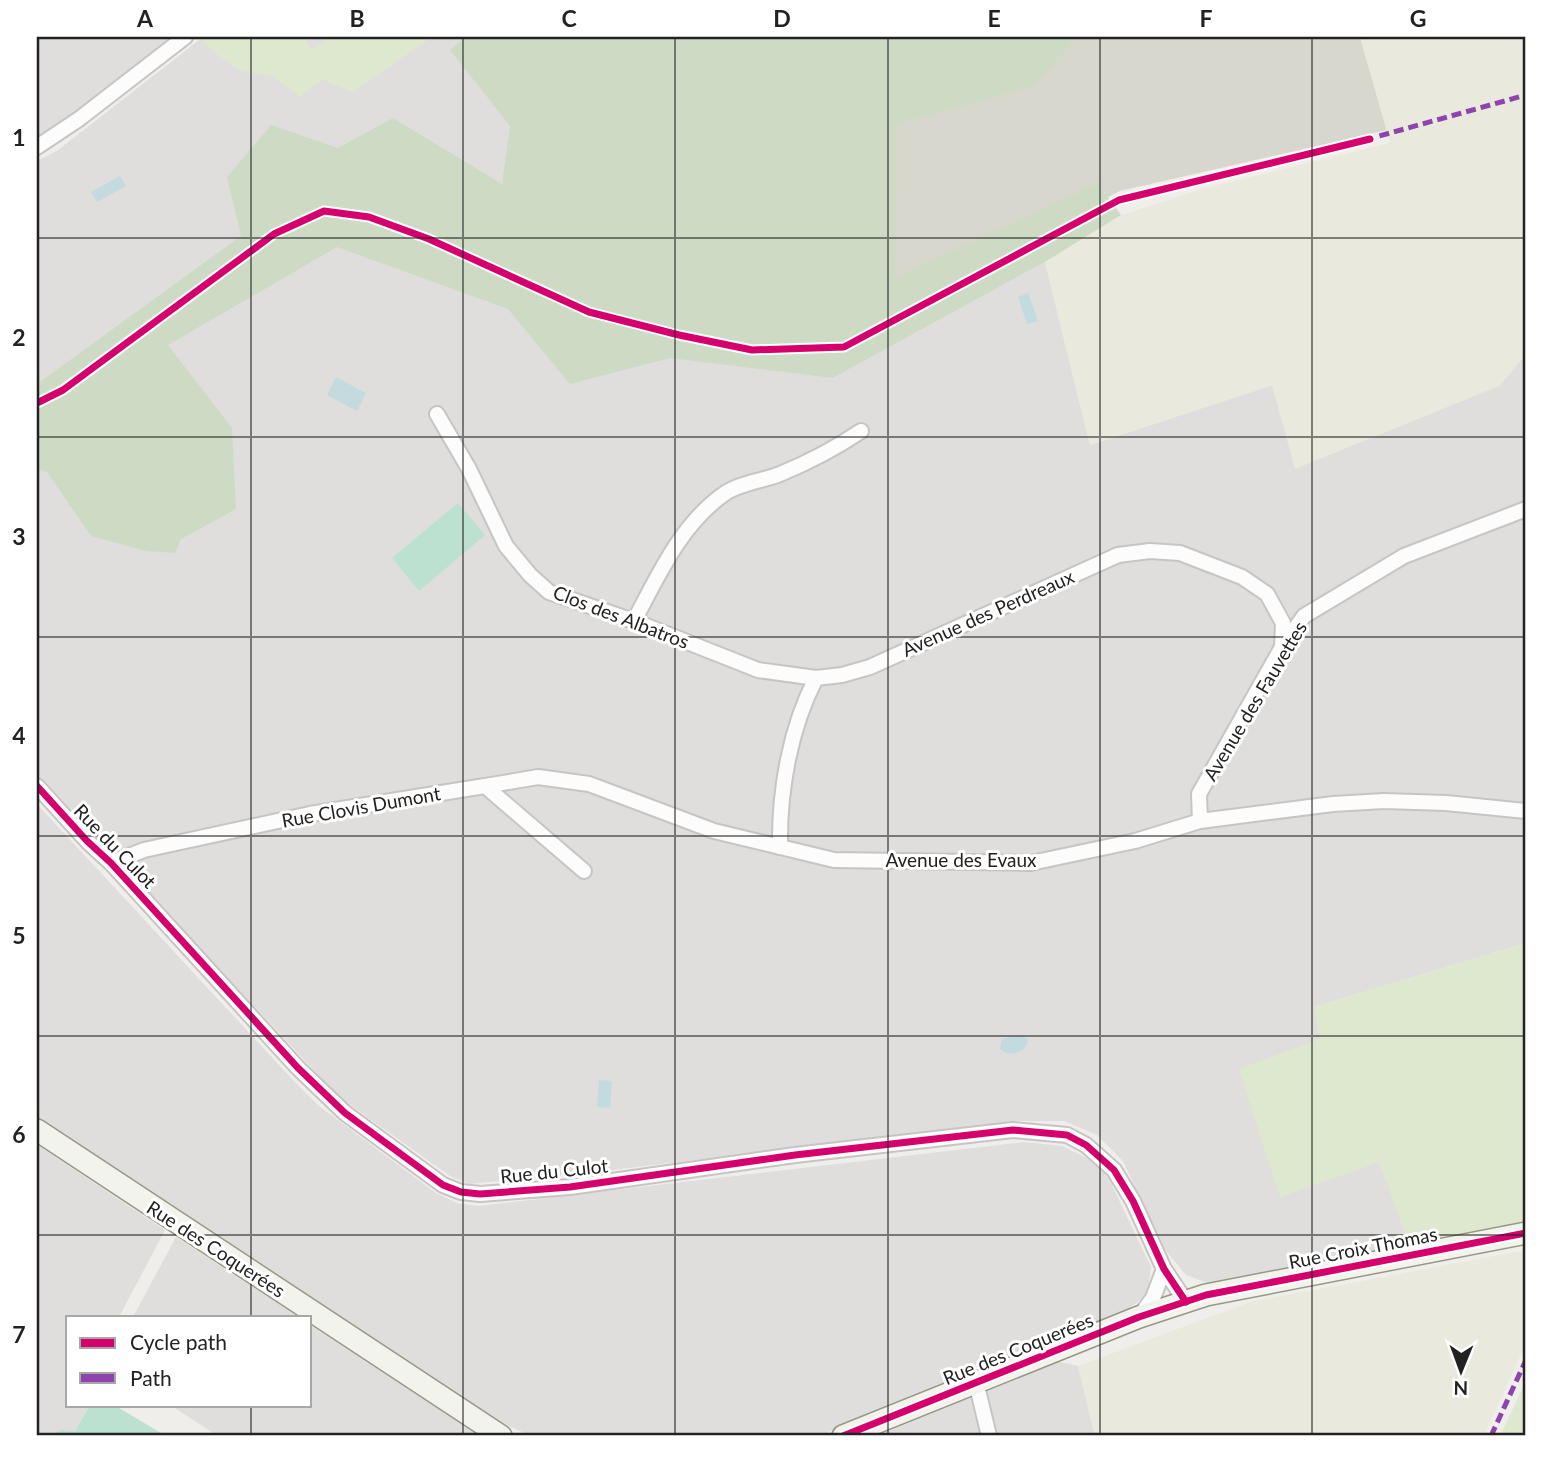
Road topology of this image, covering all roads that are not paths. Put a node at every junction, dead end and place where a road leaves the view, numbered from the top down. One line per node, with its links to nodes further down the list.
1 (185, 37): 2 (street)
2 (37, 147)
3 (437, 414): 6 (street, Clos des Albatros)
4 (862, 431): 6 (street)
5 (1526, 509): 7 (street, Avenue des Fauvettes)
6 (635, 621): 8 (street, Clos des Albatros)
7 (1282, 648): 8 (street, Avenue des Perdreaux); 12 (street, Avenue des Fauvettes)
8 (816, 678): 13 (street)
9 (37, 786): 14 (street, Rue du Culot)
10 (485, 786): 13 (street, Avenue des Evaux); 14 (street, Rue Clovis Dumont); 15 (street)
11 (1526, 811): 12 (street, Avenue des Evaux)
12 (1200, 821): 13 (street, Avenue des Evaux)
13 (779, 846)
14 (111, 863): 18 (street, Rue du Culot)
15 (584, 871)
16 (37, 1130): 23 (street, Rue des Coquerées)
17 (1526, 1233): 19 (street, Rue Croix Thomas)
18 (1164, 1269): 19 (street); 20 (street, Rue du Culot); 21 (street)
19 (1206, 1295): 20 (street, Rue des Coquerées)
20 (1177, 1305): 21 (street, Rue des Coquerées)
21 (1139, 1317): 22 (street, Rue des Coquerées)
22 (976, 1382): 24 (street, Rue des Coquerées); 25 (street)
23 (501, 1436)
24 (843, 1436)
25 (989, 1436)

